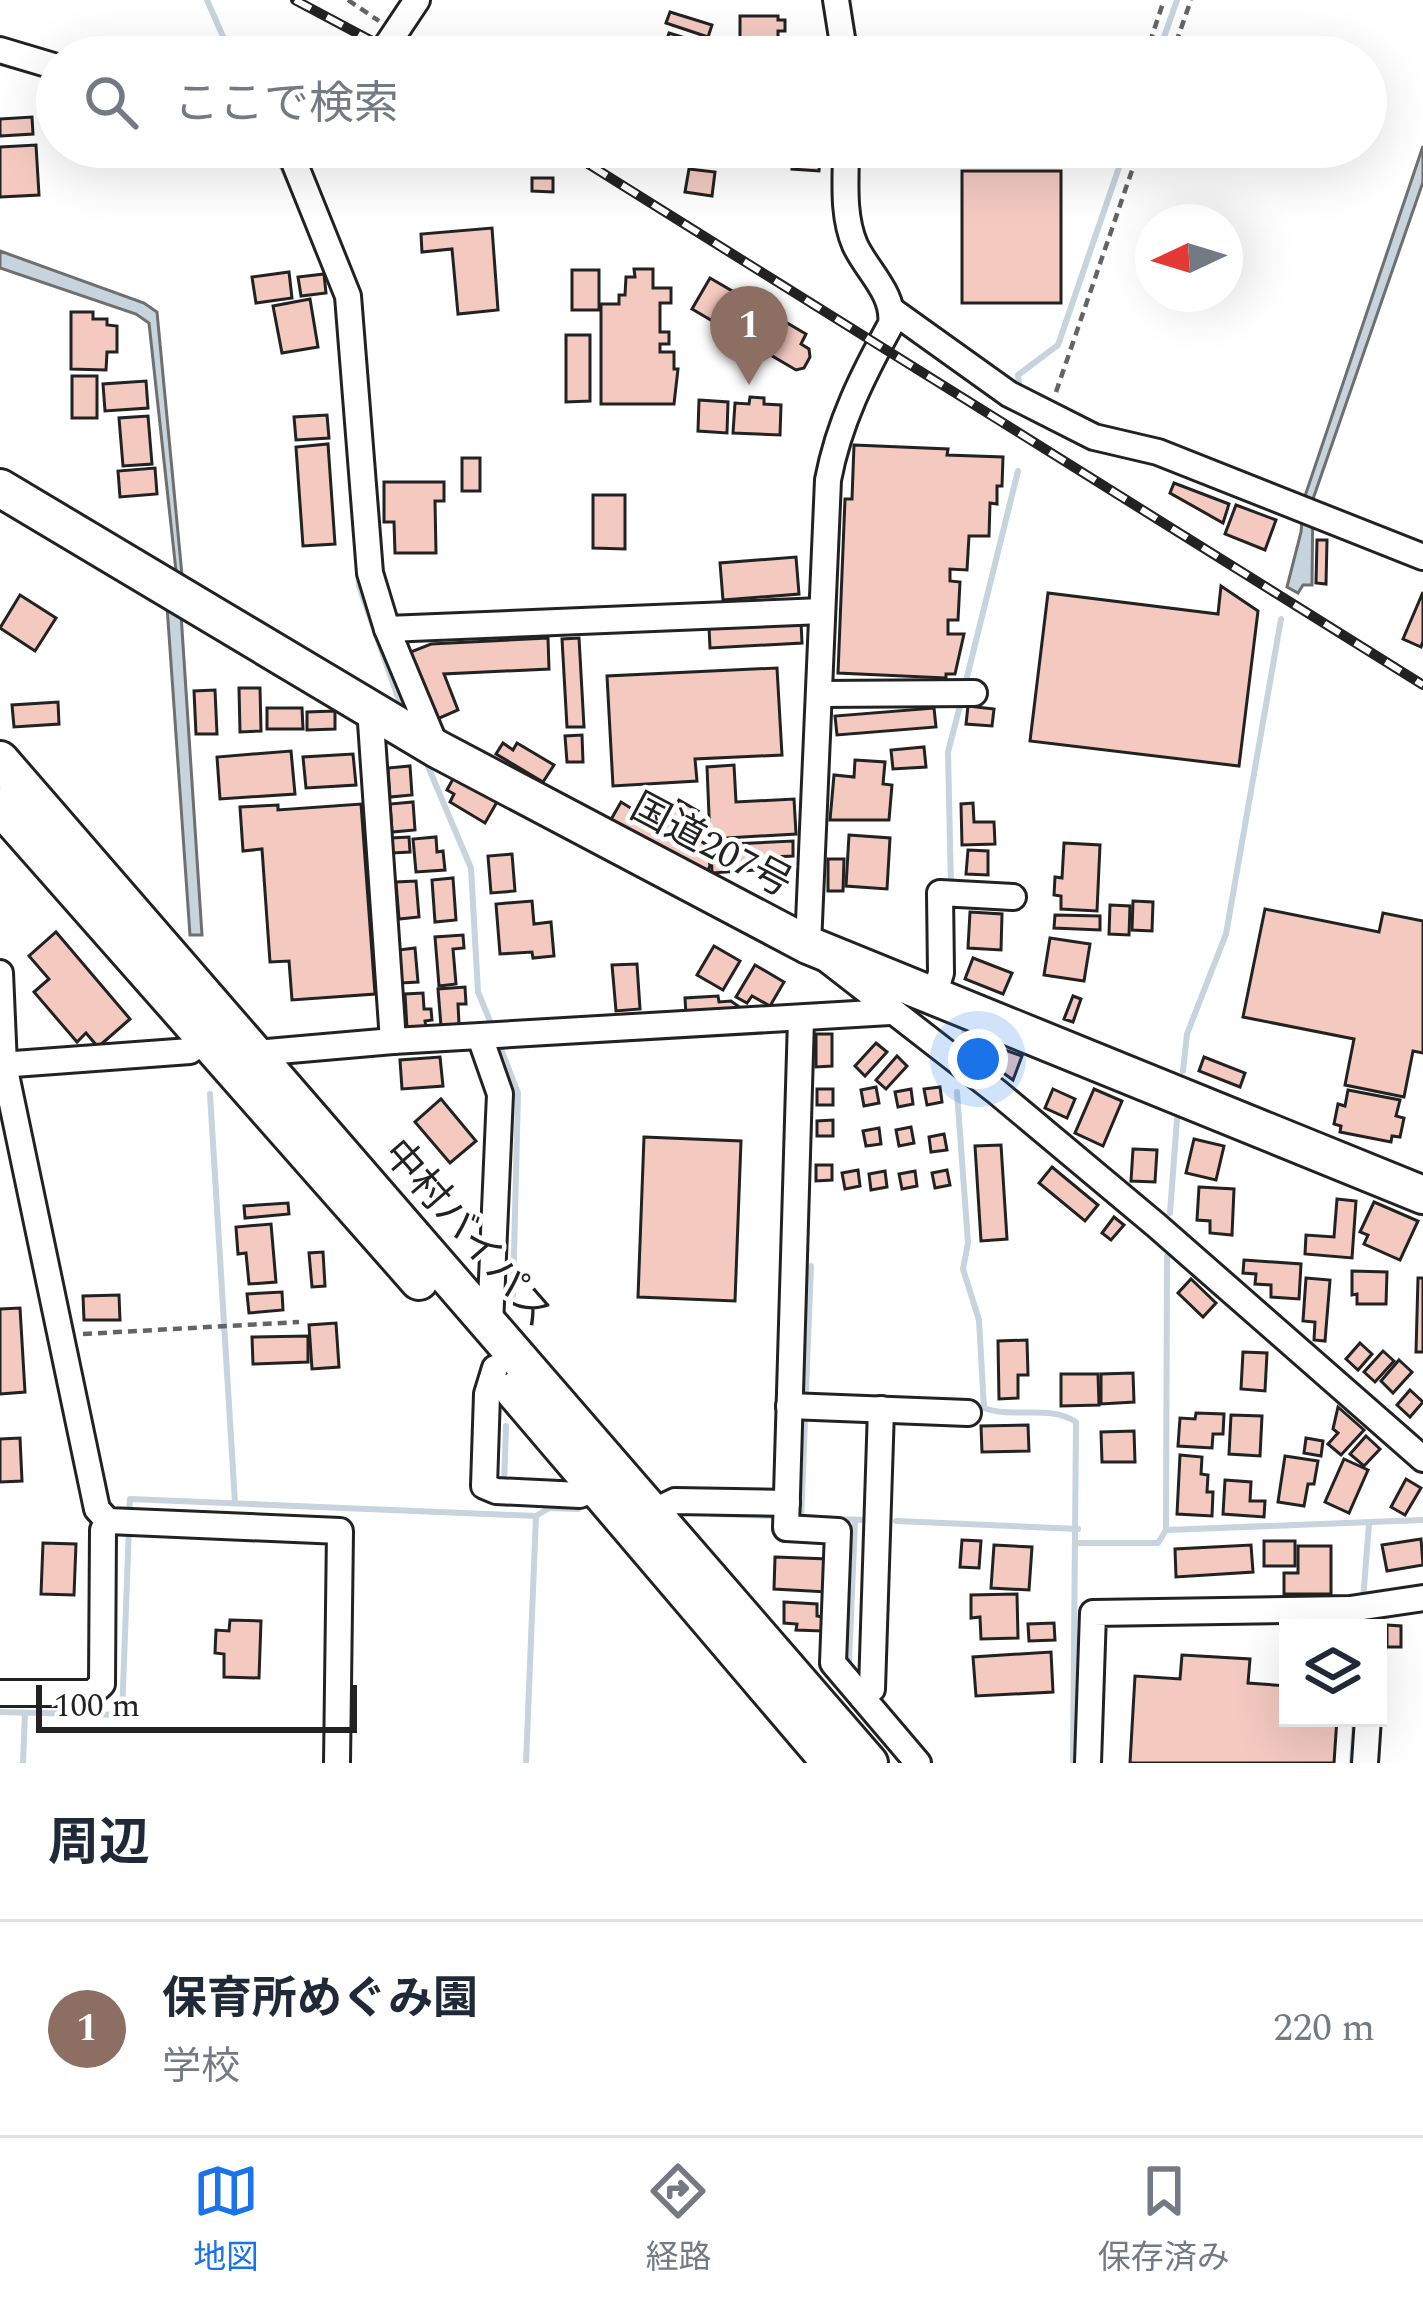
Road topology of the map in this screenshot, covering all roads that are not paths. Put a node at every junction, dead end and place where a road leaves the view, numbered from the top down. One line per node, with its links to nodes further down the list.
1 (417, 0): 3 (street)
2 (836, 0): 4 (street)
3 (391, 36)
4 (841, 36)
5 (0, 50): 6 (street)
6 (36, 61)
7 (296, 168): 13 (street)
8 (846, 168): 9 (street)
9 (893, 311): 11 (street); 12 (street)
10 (0, 488): 16 (highway, 国道207号)
11 (1423, 557)
12 (822, 611): 13 (street); 15 (street)
13 (387, 629): 17 (street)
14 (965, 692): 15 (street)
15 (819, 694): 21 (street)
16 (370, 708): 17 (highway, 国道207号); 28 (street)
17 (437, 748): 21 (highway, 国道207号)
18 (0, 760): 26 (highway, 中村バイパス)
19 (0, 806): 26 (highway, 中村バイパス)
20 (1013, 897): 23 (street)
21 (808, 945): 23 (highway, 国道207号); 24 (street)
22 (0, 974): 30 (street)
23 (934, 996): 31 (highway, 国道207号)
24 (890, 1012): 25 (street); 37 (street)
25 (801, 1019): 27 (street); 34 (street)
26 (216, 1029): 29 (highway, 中村バイパス); 30 (street)
27 (491, 1037): 28 (street); 32 (street)
28 (393, 1041): 29 (street)
29 (247, 1063): 32 (highway, 中村バイパス); 33 (highway, 中村バイパス)
30 (2, 1065): 41 (street)
31 (1423, 1196)
32 (490, 1325): 40 (highway, 中村バイパス)
33 (495, 1368): 38 (highway, 中村バイパス); 38 (street)
34 (789, 1406): 35 (street); 39 (street)
35 (881, 1409): 36 (street); 46 (street)
36 (968, 1413)
37 (1423, 1459)
38 (597, 1488): 49 (highway, 中村バイパス)
39 (787, 1504): 40 (street); 44 (street)
40 (652, 1512): 47 (highway, 中村バイパス)
41 (121, 1521): 45 (street); 50 (street)
42 (1423, 1598): 43 (street)
43 (1366, 1614): 52 (street)
44 (840, 1671): 46 (street); 47 (street)
45 (0, 1693)
46 (862, 1697): 51 (street)
47 (812, 1698): 49 (highway, 中村バイパス)
48 (1367, 1727): 53 (street)
49 (853, 1761)
50 (337, 1763)
51 (918, 1763)
52 (1088, 1763)
53 (1365, 1763)

